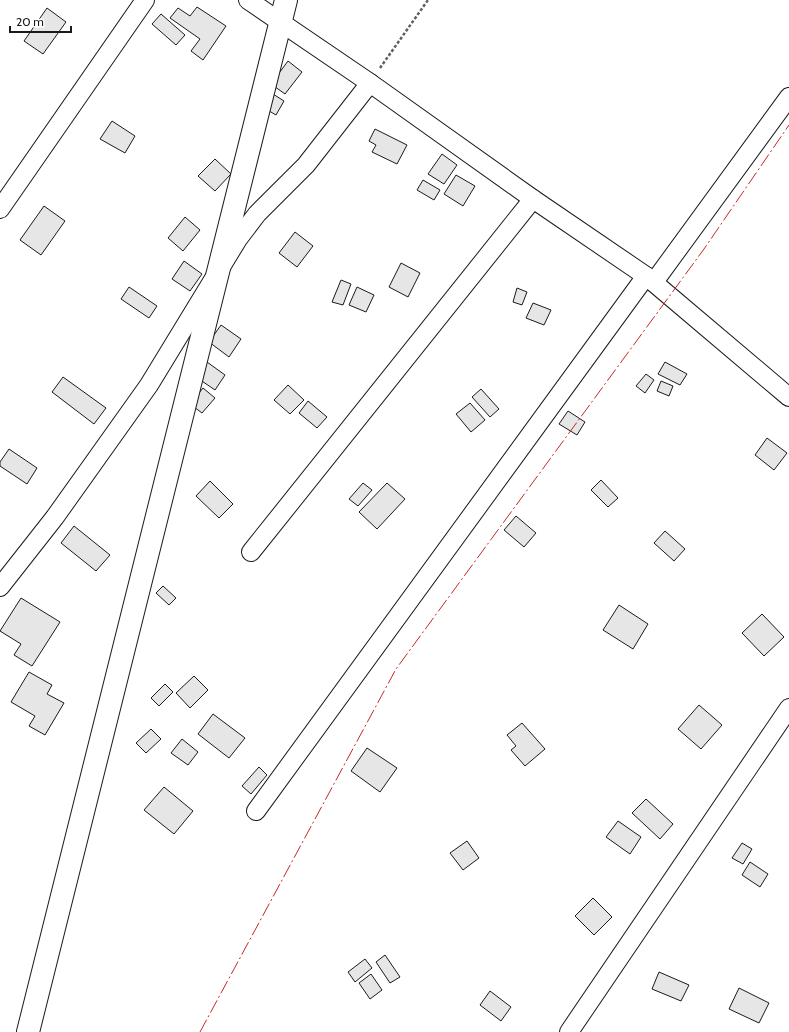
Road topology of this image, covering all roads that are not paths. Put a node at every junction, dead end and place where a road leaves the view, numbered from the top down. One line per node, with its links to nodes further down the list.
1 (145, 0): 8 (street)
2 (248, 0): 4 (street)
3 (286, 0): 4 (main road)
4 (280, 22): 5 (street); 9 (main road)
5 (370, 83): 7 (street); 9 (street)
6 (789, 97): 10 (street)
7 (533, 199): 10 (street); 12 (street)
8 (0, 209)
9 (219, 267): 13 (street); 16 (main road)
10 (650, 279): 11 (street); 15 (street)
11 (789, 397)
12 (250, 552)
13 (0, 587)
14 (789, 708): 17 (street)
15 (256, 811)
16 (28, 1032)
17 (569, 1032)

